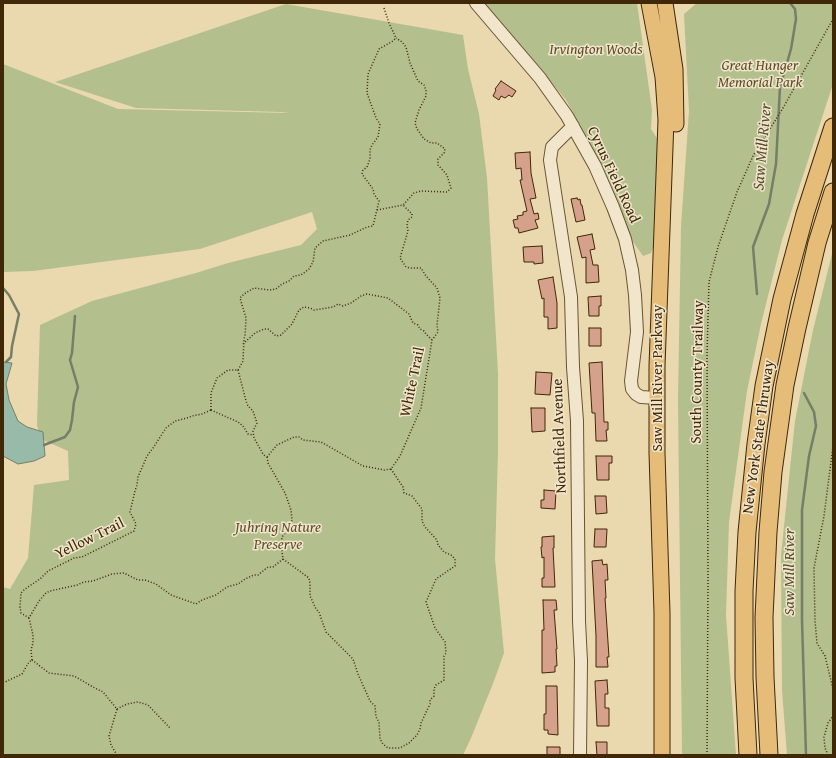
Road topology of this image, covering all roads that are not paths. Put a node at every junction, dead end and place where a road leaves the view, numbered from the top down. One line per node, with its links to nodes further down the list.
1 (476, 3): 4 (street, Cyrus Field Road)
2 (649, 3): 7 (highway, Saw Mill River Parkway)
3 (665, 3): 10 (highway, Saw Mill River Parkway)
4 (573, 126): 7 (street, Cyrus Field Road); 8 (street, Northfield Avenue)
5 (833, 127): 11 (highway, New York State Thruway)
6 (833, 192): 12 (highway, New York State Thruway)
7 (657, 398): 9 (highway, Saw Mill River Parkway)
8 (580, 755)
9 (662, 755)
10 (672, 755)
11 (748, 755)
12 (769, 755)

